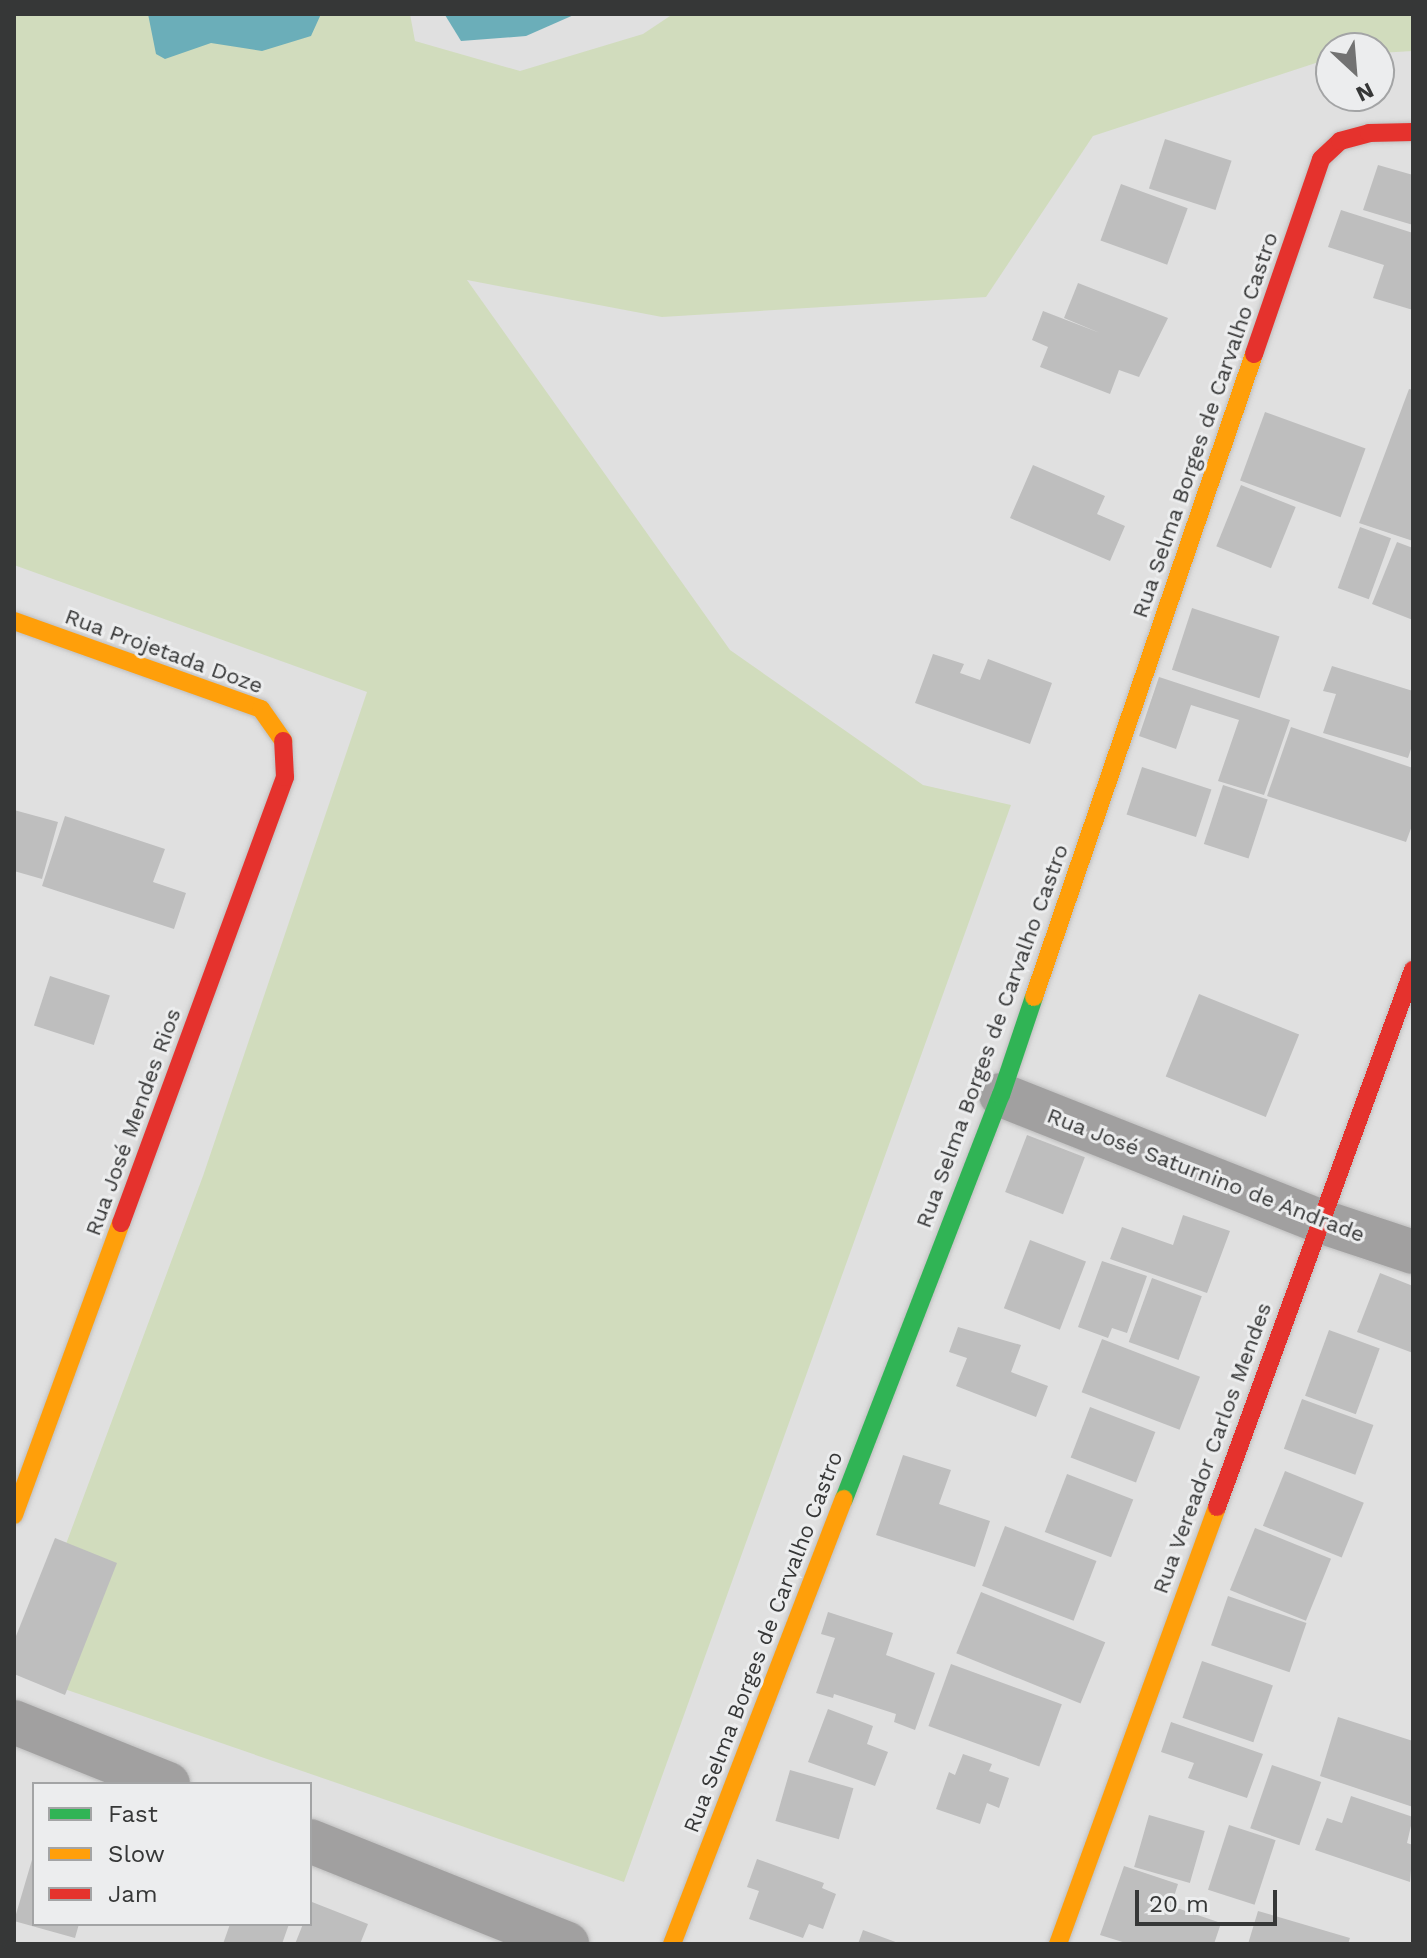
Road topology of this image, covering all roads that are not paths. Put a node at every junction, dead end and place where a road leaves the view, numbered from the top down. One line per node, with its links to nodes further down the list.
1 (1413, 132): 5 (street, Rua Selma Borges de Carvalho Castro)
2 (14, 621): 3 (street, Rua Projetada Doze)
3 (285, 743): 8 (street, Rua José Mendes Rios)
4 (1413, 970): 6 (street, Rua Vereador Carlos Mendes)
5 (1001, 1095): 6 (street, Rua José Saturnino de Andrade); 13 (street, Rua Selma Borges de Carvalho Castro)
6 (1320, 1221): 7 (street, Rua José Saturnino de Andrade); 14 (street, Rua Vereador Carlos Mendes)
7 (1413, 1252)
8 (14, 1515)
9 (14, 1722): 10 (street)
10 (163, 1782)
11 (312, 1842): 12 (street)
12 (567, 1944)
13 (672, 1944)
14 (1058, 1944)

